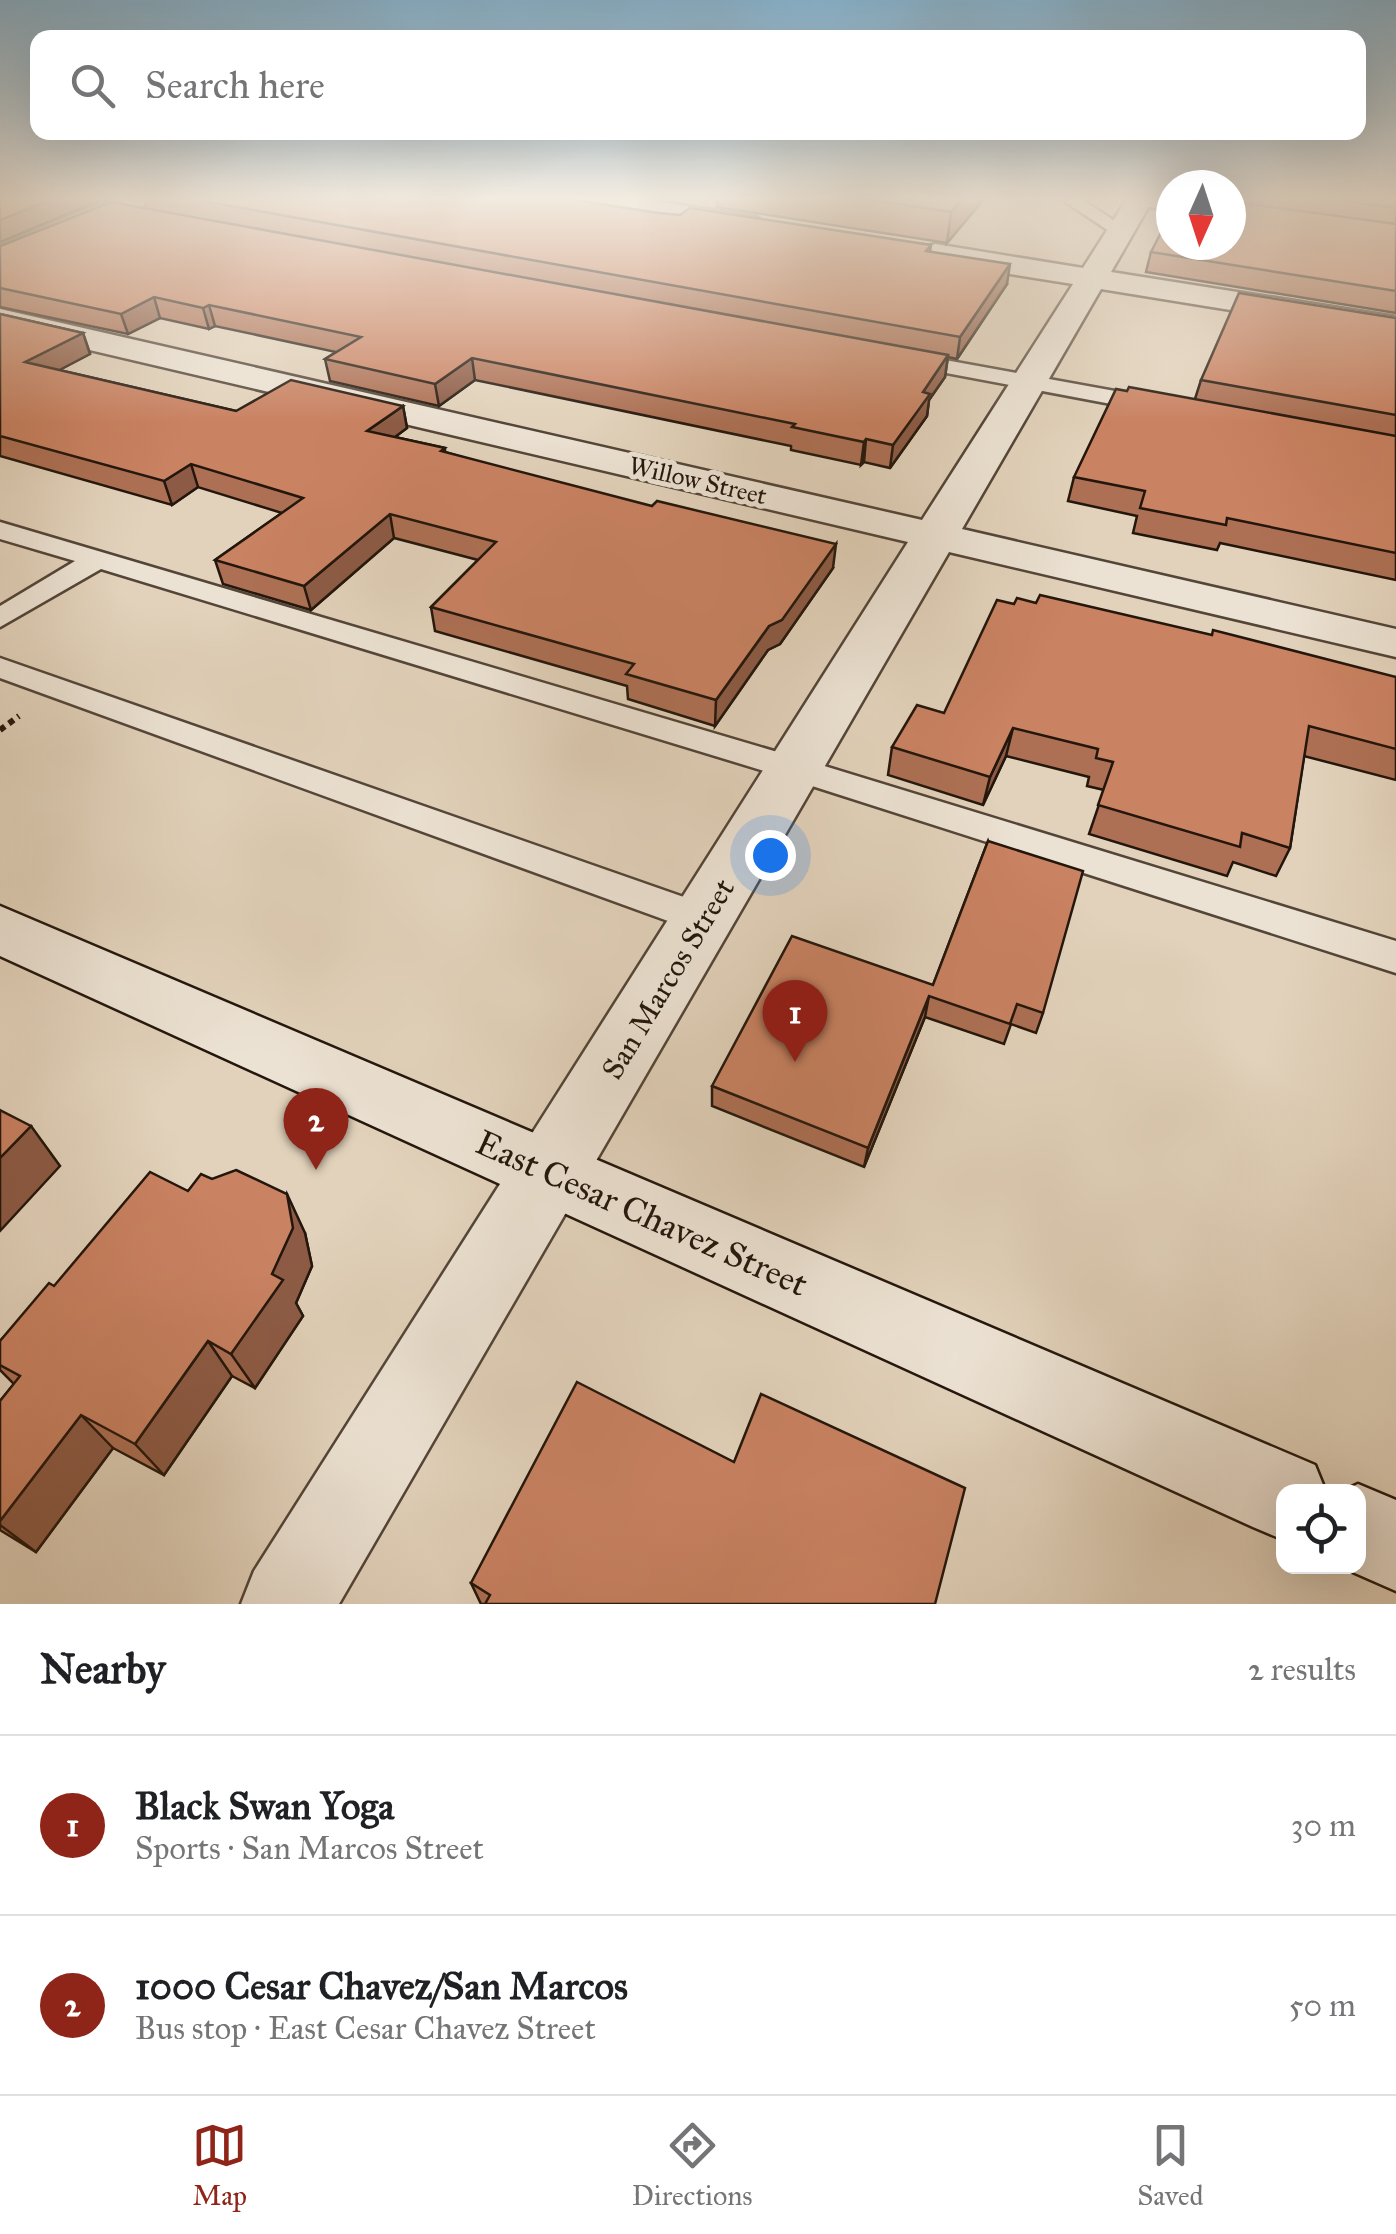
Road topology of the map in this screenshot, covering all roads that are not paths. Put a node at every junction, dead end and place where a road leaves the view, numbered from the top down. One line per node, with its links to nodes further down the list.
1 (1066, 274): 3 (street)
2 (1095, 274): 3 (street, San Marcos Street)
3 (1092, 278): 5 (street); 7 (street, San Marcos Street)
4 (0, 319): 10 (street, Willow Street)
5 (1396, 326)
6 (874, 353): 7 (lane)
7 (1029, 382): 8 (lane); 10 (street, San Marcos Street)
8 (1188, 412)
9 (0, 530): 11 (lane)
10 (936, 536): 13 (street, Willow Street); 15 (street, San Marcos Street)
11 (97, 560): 12 (lane); 15 (lane)
12 (0, 618)
13 (1396, 642)
14 (0, 667): 16 (lane)
15 (796, 769): 16 (street, San Marcos Street); 18 (lane)
16 (704, 919): 19 (street, San Marcos Street)
17 (0, 930): 19 (street, East Cesar Chavez Street)
18 (1396, 956)
19 (551, 1173): 20 (street, East Cesar Chavez Street); 23 (street, San Marcos Street)
20 (1276, 1492)
21 (1366, 1533): 22 (street)
22 (1396, 1546)
23 (287, 1604)

